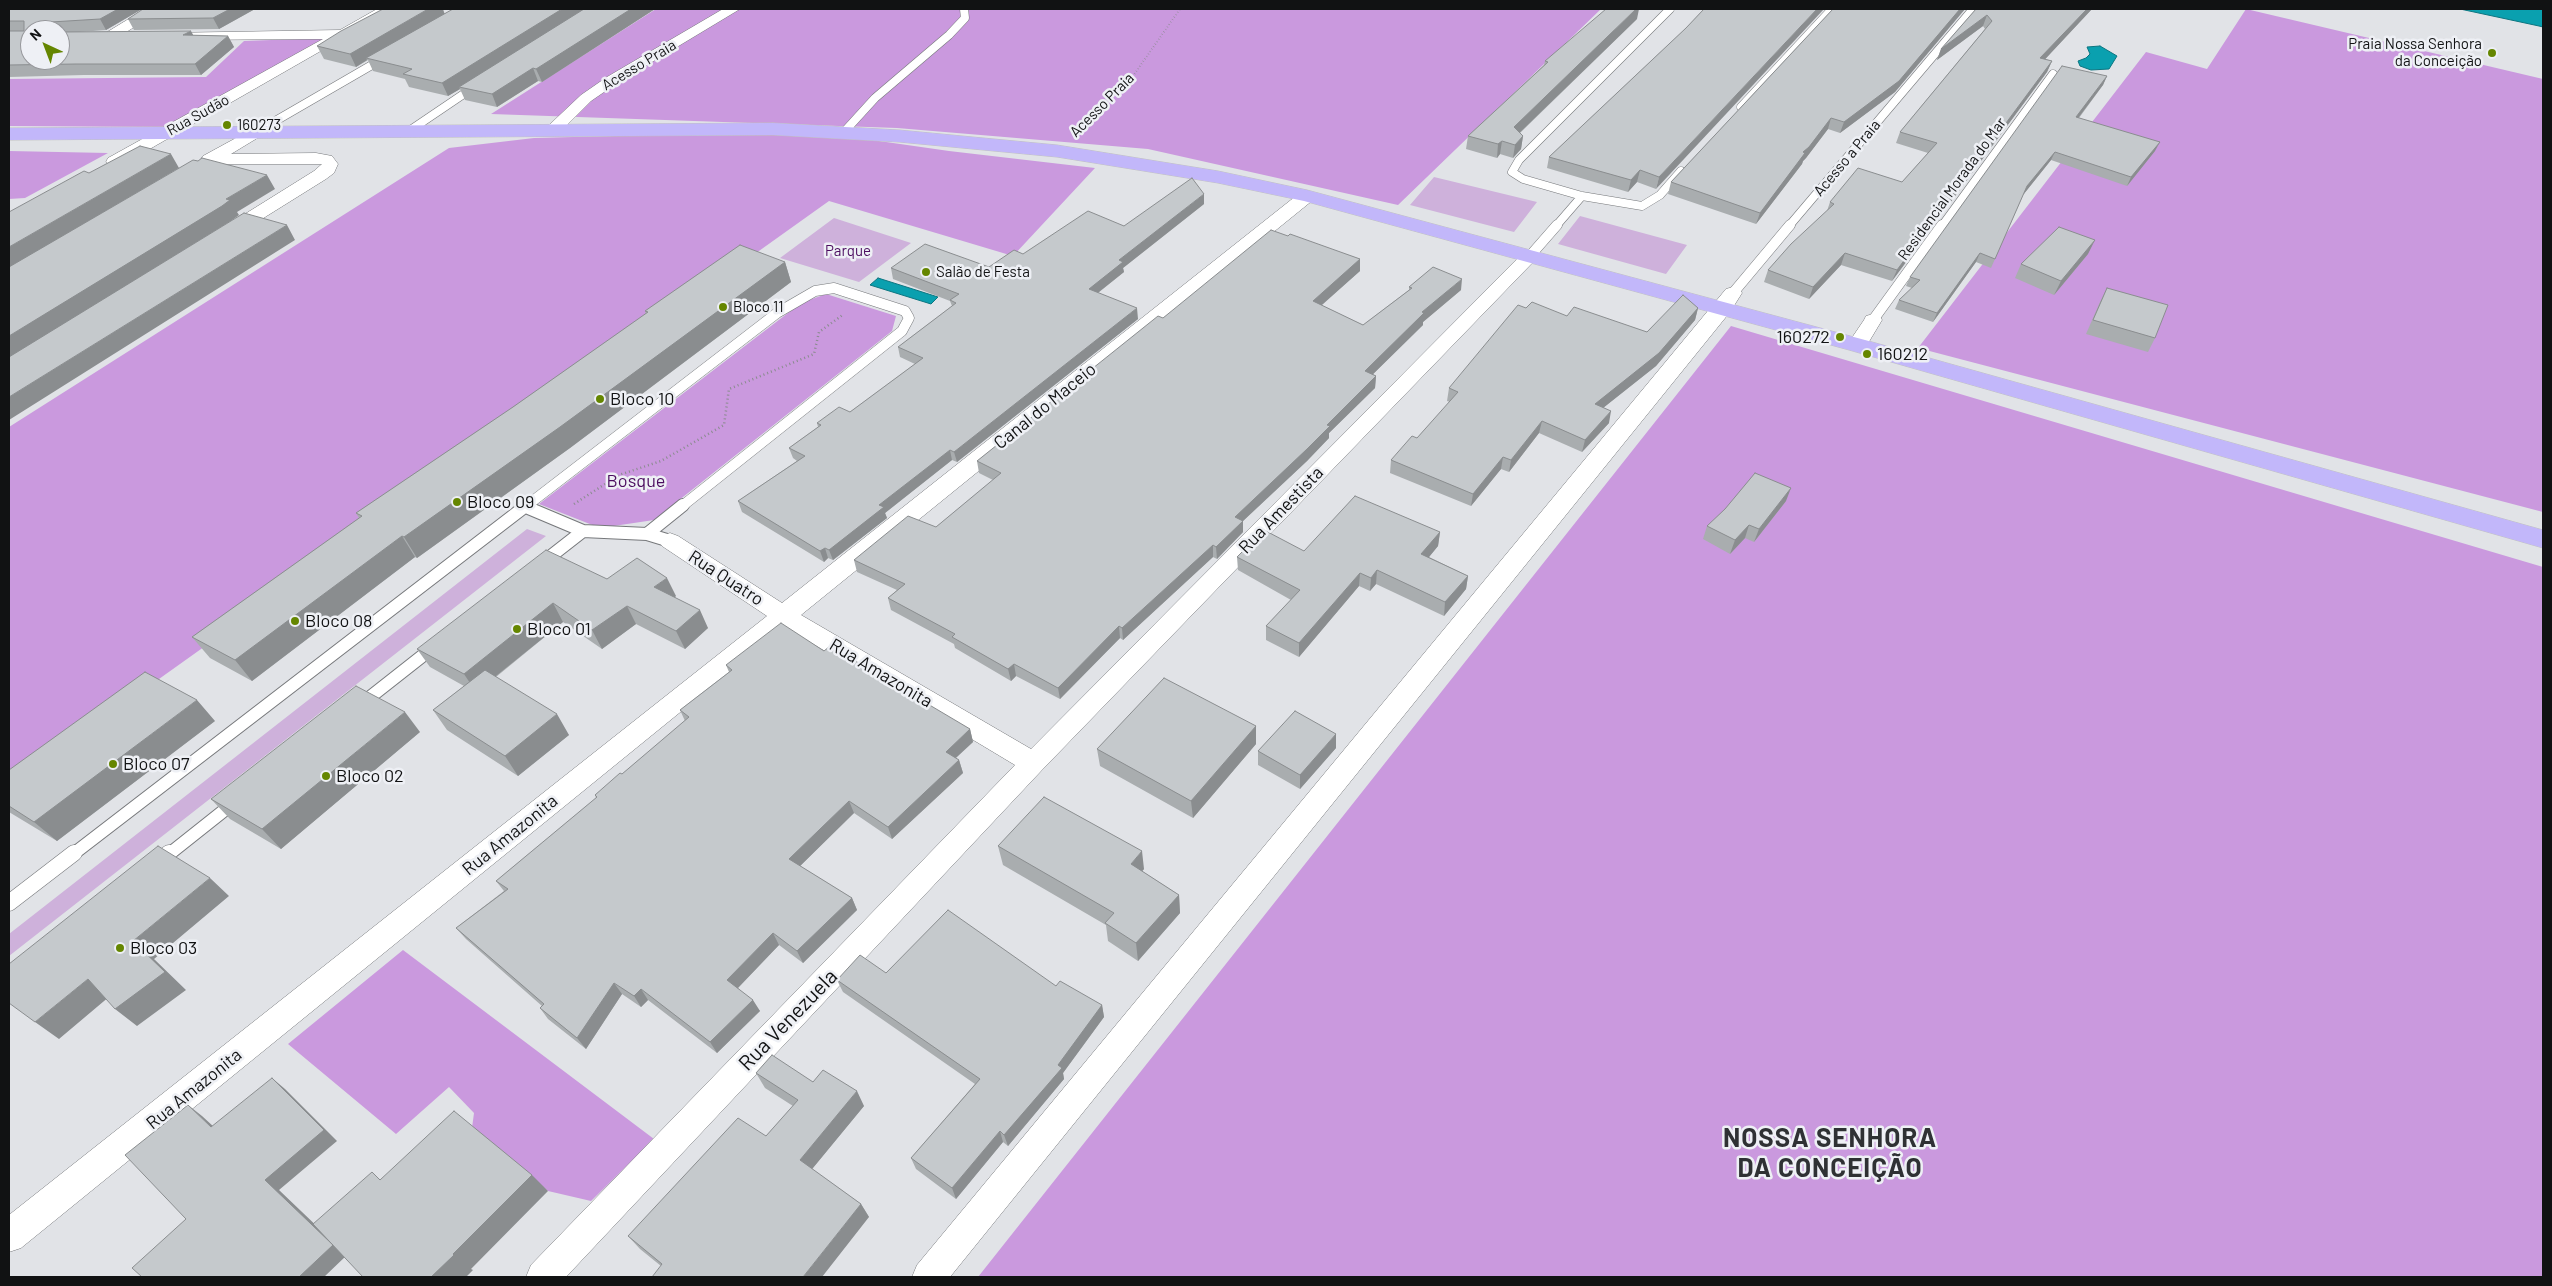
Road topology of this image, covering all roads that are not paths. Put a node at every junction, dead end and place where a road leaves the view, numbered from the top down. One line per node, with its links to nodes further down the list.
1 (155, 9): 12 (street)
2 (387, 9): 8 (street, Rua Sudão)
3 (733, 9): 19 (street, Acesso Praia)
4 (964, 9): 21 (lane)
5 (1670, 9): 28 (lane)
6 (1832, 9): 16 (lane)
7 (1973, 9): 31 (lane, Acesso a Praia)
8 (342, 34): 10 (street); 20 (street, Rua Sudão)
9 (137, 36): 12 (street)
10 (155, 36)
11 (89, 37): 12 (street)
12 (109, 37)
13 (390, 55): 17 (lane)
14 (2053, 74): 32 (lane, Residencial Morada do Mar)
15 (482, 81): 18 (lane)
16 (1733, 116)
17 (258, 131): 18 (main road); 20 (main road); 23 (street)
18 (409, 131): 19 (main road)
19 (552, 131): 21 (main road)
20 (167, 132): 22 (main road); 26 (street, Rua Sudão)
21 (844, 132): 27 (main road)
22 (9, 134)
23 (209, 159): 25 (street); 29 (street)
24 (1686, 166): 28 (lane)
25 (192, 169)
26 (100, 170)
27 (1307, 196): 30 (main road); 40 (street, Canal do Maceio)
28 (1582, 196): 30 (lane)
29 (210, 244)
30 (1529, 257): 31 (main road); 43 (street, Rua Amestista)
31 (1728, 301): 33 (main road); 49 (street)
32 (1873, 320): 33 (street)
33 (1857, 345): 37 (main road)
34 (526, 506): 35 (lane); 36 (lane); 46 (lane)
35 (583, 531): 36 (lane); 39 (lane)
36 (647, 534): 38 (lane)
37 (2543, 539)
38 (670, 541): 40 (street, Rua Quatro)
39 (528, 574)
40 (783, 615): 43 (street, Rua Amazonita); 47 (street, Rua Amazonita)
41 (449, 635): 42 (lane)
42 (347, 715)
43 (1033, 763): 48 (street, Rua Venezuela)
44 (245, 795): 45 (lane)
45 (142, 874)
46 (9, 903)
47 (9, 1236)
48 (543, 1277)
49 (929, 1277)

